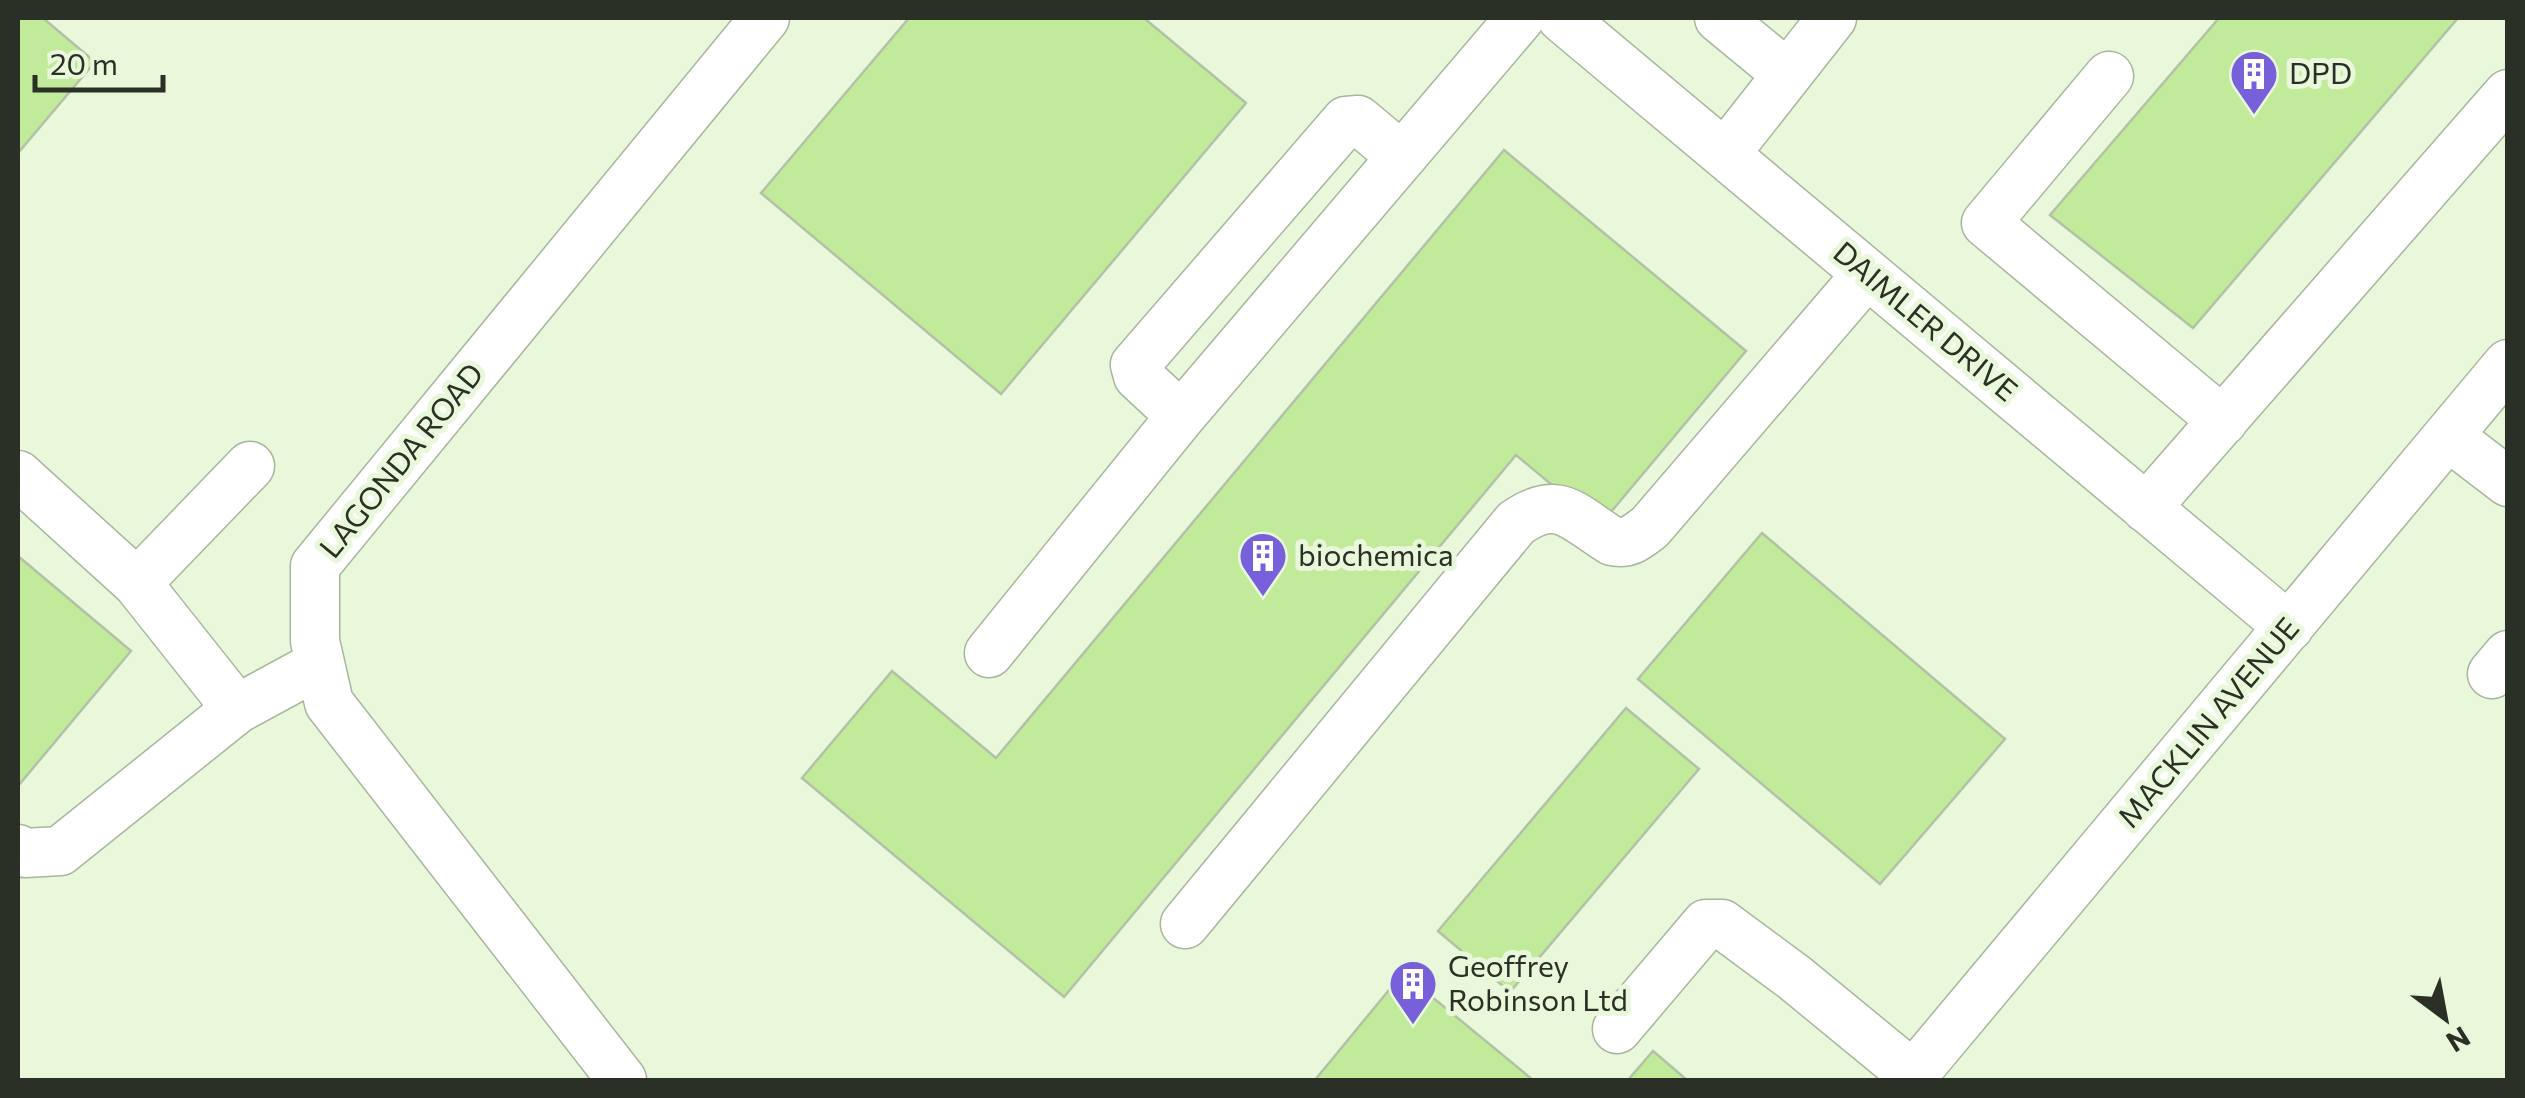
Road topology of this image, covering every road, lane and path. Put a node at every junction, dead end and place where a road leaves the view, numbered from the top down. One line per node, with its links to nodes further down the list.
1 (765, 18): 23 (street, LAGONDA ROAD)
2 (1520, 18): 10 (street)
3 (1562, 18): 9 (street, DAIMLER DRIVE)
4 (1719, 18): 6 (street)
5 (1832, 18): 6 (street)
6 (1787, 74): 9 (street)
7 (2109, 76): 14 (street)
8 (2508, 94): 14 (street)
9 (1725, 154): 11 (street, DAIMLER DRIVE)
10 (1400, 156): 13 (street); 13 (street)
11 (1867, 274): 19 (street, DAIMLER DRIVE); 26 (street)
12 (2508, 364): 15 (street, MACKLIN AVENUE)
13 (1182, 416): 22 (street)
14 (2222, 421): 19 (street)
15 (2448, 436): 18 (street); 21 (street, MACKLIN AVENUE)
16 (250, 466): 20 (street)
17 (18, 475): 20 (street)
18 (2508, 482)
19 (2146, 508): 21 (street, DAIMLER DRIVE)
20 (136, 583): 24 (street)
21 (2289, 627): 28 (street, MACKLIN AVENUE)
22 (989, 653)
23 (320, 664): 24 (street); 29 (street, LAGONDA ROAD)
24 (237, 710): 25 (street)
25 (18, 849)
26 (1186, 924)
27 (1617, 1029): 28 (street)
28 (1911, 1078)
29 (622, 1080)

